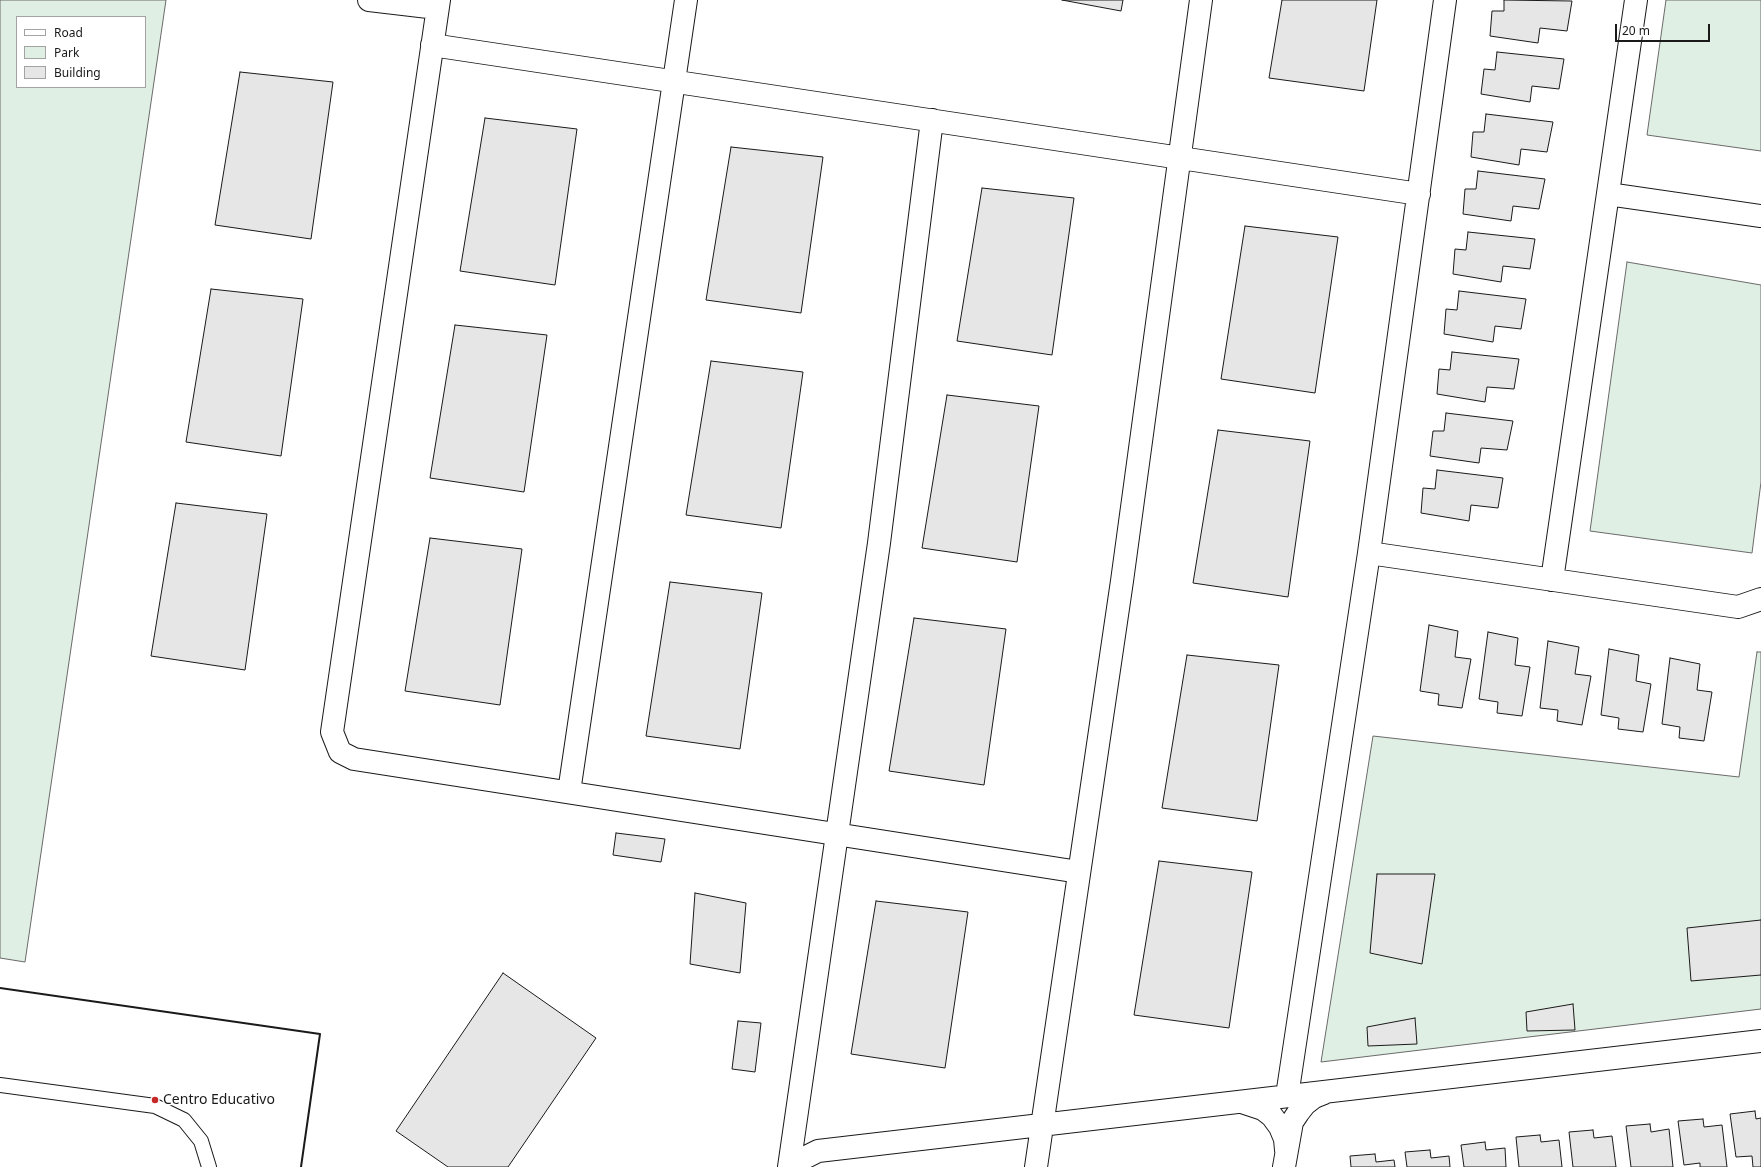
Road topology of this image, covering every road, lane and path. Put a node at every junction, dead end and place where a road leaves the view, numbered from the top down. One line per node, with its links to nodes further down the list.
1 (369, 0): 6 (street)
2 (686, 0): 8 (street)
3 (1201, 0): 10 (street)
4 (1445, 0): 11 (street)
5 (1636, 0): 12 (street)
6 (438, 4): 7 (street)
7 (432, 45): 8 (street); 17 (street)
8 (675, 81): 9 (street); 17 (street)
9 (932, 120): 10 (street); 18 (street)
10 (1181, 157): 11 (street); 19 (street)
11 (1419, 194): 14 (street)
12 (1608, 194): 13 (street); 15 (street)
13 (1761, 216)
14 (1370, 553): 15 (street); 23 (street)
15 (1552, 580): 16 (street)
16 (1761, 599)
17 (569, 792): 18 (street)
18 (836, 834): 19 (street); 25 (street)
19 (1079, 872): 26 (street)
20 (1761, 1040): 22 (street)
21 (0, 1085): 29 (lane)
22 (1334, 1090): 23 (street); 28 (street)
23 (1287, 1096): 24 (street)
24 (1231, 1103): 26 (street); 28 (street)
25 (797, 1109): 27 (street); 30 (street)
26 (1042, 1124): 27 (street); 32 (street)
27 (828, 1150): 31 (street)
28 (1285, 1159)
29 (209, 1167)
30 (788, 1167)
31 (794, 1167)
32 (1036, 1167)

